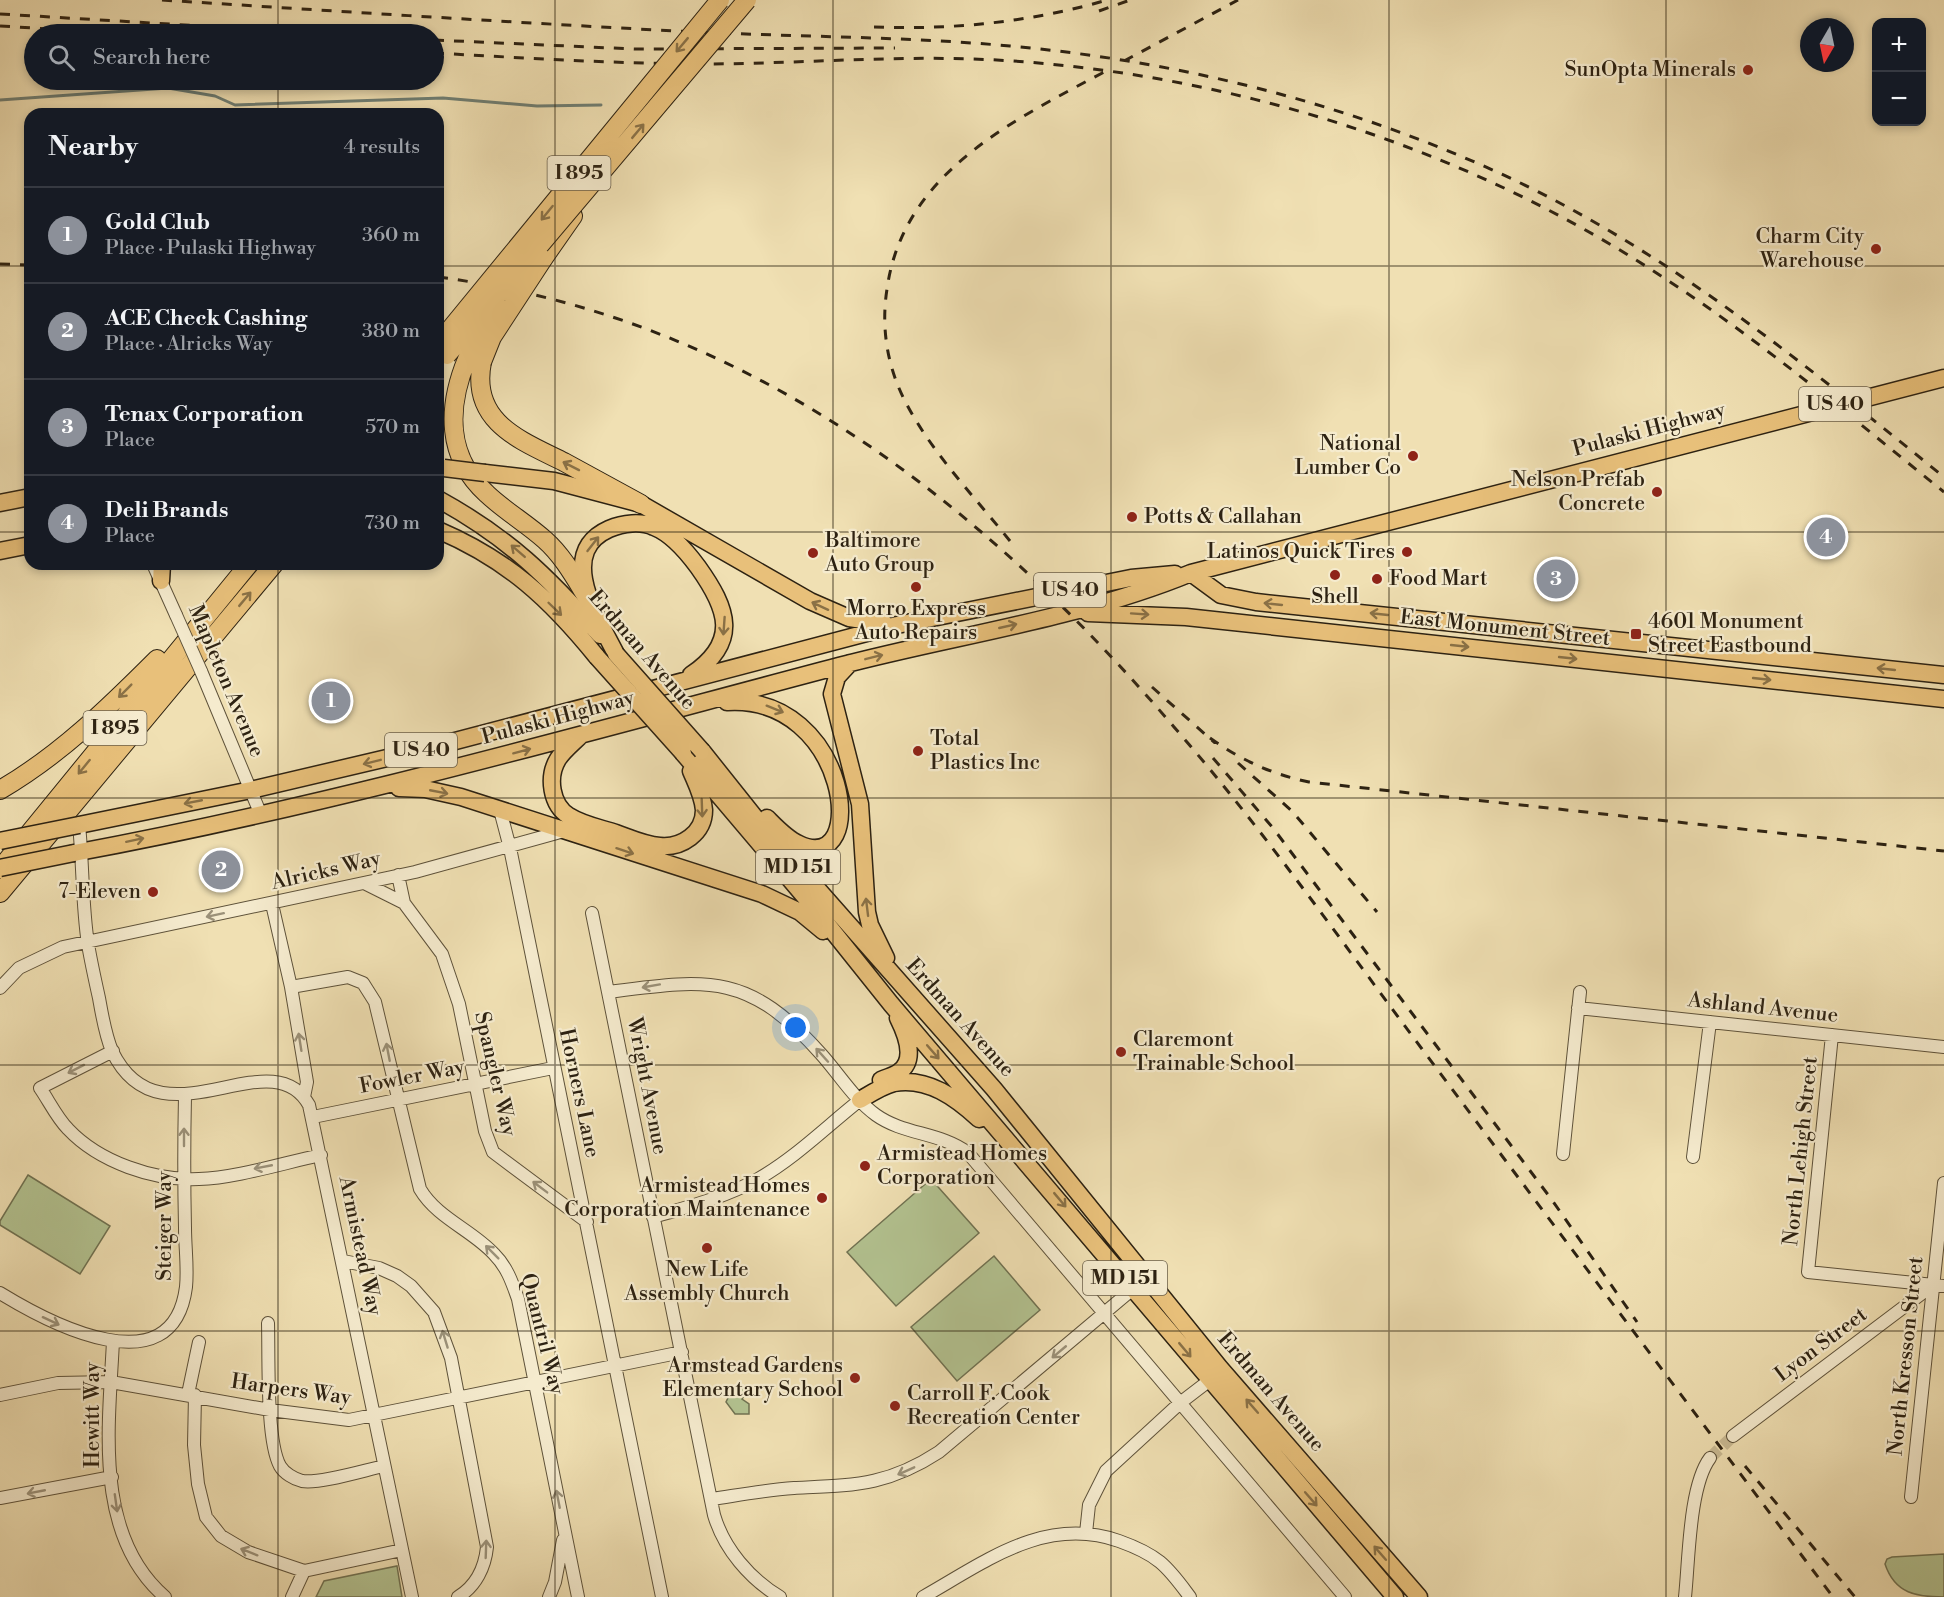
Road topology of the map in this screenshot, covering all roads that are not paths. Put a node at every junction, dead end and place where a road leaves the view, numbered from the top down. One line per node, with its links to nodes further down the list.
1 (720, 0): 4 (highway, I 895, one-way to 4, bridge)
2 (747, 0): 3 (highway, I 895, one-way to 2, bridge)
3 (600, 176): 5 (highway, I 895, bridge); 6 (highway, bridge)
4 (444, 351)
5 (444, 352)
6 (474, 361): 12 (highway, one-way to 6); 21 (highway)
7 (1944, 378): 19 (main road, Pulaski Highway / US 40)
8 (444, 468): 12 (main road, bridge)
9 (24, 498): 11 (main road)
10 (444, 503): 24 (main road, Erdman Avenue / MD 151, one-way to 10)
11 (0, 504)
12 (641, 504): 23 (main road, one-way to 12)
13 (444, 533): 33 (main road, Erdman Avenue / MD 151, one-way to 33, bridge)
14 (24, 545): 15 (main road)
15 (0, 551)
16 (244, 570): 20 (highway, I 895)
17 (269, 570): 49 (highway, I 895, one-way to 17)
18 (161, 572): 37 (street, Mapleton Avenue, bridge)
19 (1191, 573): 22 (main road, Pulaski Highway / US 40); 23 (main road, Pulaski Highway / US 40); 26 (main road, East Monument Street, one-way to 19)
20 (219, 599): 36 (highway, one-way to 36); 42 (highway, I 895, one-way to 42)
21 (588, 599): 24 (main road); 27 (main road, one-way to 27)
22 (1061, 614): 25 (main road, Pulaski Highway / US 40, one-way to 22); 28 (main road, East Monument Street, one-way to 28)
23 (897, 625): 27 (main road, Pulaski Highway / US 40)
24 (616, 654): 32 (main road, Erdman Avenue / MD 151, bridge)
25 (850, 663): 29 (main road, Pulaski Highway / US 40); 55 (main road, one-way to 25)
26 (1944, 675)
27 (682, 681): 30 (main road, Pulaski Highway / US 40)
28 (1944, 699)
29 (697, 704): 31 (main road, Pulaski Highway / US 40); 32 (main road, one-way to 32)
30 (478, 735): 34 (main road); 37 (main road, Pulaski Highway / US 40, one-way to 37)
31 (582, 735): 33 (main road, one-way to 31); 34 (main road, Pulaski Highway / US 40, one-way to 31)
32 (702, 751): 55 (main road, Erdman Avenue / MD 151)
33 (683, 753): 54 (main road, Erdman Avenue / MD 151)
34 (485, 761): 35 (main road, Pulaski Highway / US 40)
35 (381, 788): 38 (main road, one-way to 38); 39 (main road, Pulaski Highway / US 40)
36 (0, 790)
37 (251, 790): 39 (street, Mapleton Avenue); 40 (main road, Pulaski Highway / US 40, one-way to 40)
38 (500, 810): 41 (main road); 44 (street, Horners Lane)
39 (261, 815): 45 (main road, Pulaski Highway / US 40, one-way to 39)
40 (79, 825): 42 (main road, Pulaski Highway / US 40, bridge); 45 (street)
41 (564, 831): 44 (street, Alricks Way); 54 (main road, one-way to 54)
42 (28, 835): 43 (main road, Pulaski Highway / US 40, bridge); 46 (highway, I 895)
43 (0, 841)
44 (510, 848): 47 (street, Alricks Way); 66 (street, Horners Lane)
45 (79, 850): 46 (main road, Pulaski Highway / US 40, bridge); 53 (street)
46 (0, 869)
47 (398, 875): 48 (street, Alricks Way); 50 (street, Spangler Way)
48 (365, 884): 50 (street, Spangler Way); 51 (street, Alricks Way)
49 (0, 892)
50 (404, 903): 67 (street, Spangler Way)
51 (272, 904): 53 (street, Alricks Way, one-way to 53); 57 (street, Armistead Way)
52 (592, 913): 58 (street, Wright Avenue)
53 (88, 942): 56 (street, Alricks Way); 65 (street)
54 (855, 959): 60 (main road, Erdman Avenue / MD 151)
55 (896, 981): 123 (main road, Erdman Avenue / MD 151, one-way to 55)
56 (0, 987)
57 (291, 987): 69 (street, Armistead Way, one-way to 57); 70 (street, Quantril Way, one-way to 57)
58 (608, 992): 71 (street, one-way to 58); 79 (street, Wright Avenue)
59 (1580, 992): 61 (street)
60 (891, 1004): 71 (main road); 76 (main road, Erdman Avenue / MD 151, one-way to 76)
61 (1578, 1008): 62 (street, Ashland Avenue); 73 (street)
62 (1710, 1022): 63 (street, Ashland Avenue); 75 (street)
63 (1832, 1035): 64 (street, Ashland Avenue); 82 (street, North Lehigh Street)
64 (1944, 1047)
65 (113, 1051): 68 (street); 77 (street, one-way to 77)
66 (553, 1068): 67 (street, Fowler Way); 80 (street, Horners Lane)
67 (475, 1084): 70 (street, Fowler Way); 80 (street, Spangler Way, one-way to 67)
68 (184, 1096): 69 (street); 77 (street, Steiger Way, one-way to 68)
69 (304, 1097): 72 (street, Armistead Way)
70 (398, 1100): 72 (street, Fowler Way); 92 (street, Quantril Way, one-way to 70)
71 (860, 1100): 76 (main road); 79 (street); 85 (street)
72 (313, 1117): 74 (street, Armistead Way)
73 (1563, 1154)
74 (321, 1155): 77 (street, one-way to 77); 81 (street, Armistead Way)
75 (1694, 1157)
76 (1034, 1170): 83 (main road, Erdman Avenue / MD 151, one-way to 83)
77 (184, 1178): 87 (street, Steiger Way)
78 (1944, 1183): 82 (street, North Kresson Street)
79 (653, 1217): 89 (street, Wright Avenue)
80 (587, 1222): 90 (street, Horners Lane)
81 (343, 1261): 96 (street, one-way to 81); 99 (street, Armistead Way)
82 (1938, 1286): 100 (street, Lyon Street); 104 (street, North Kresson Street)
83 (1134, 1288): 85 (street); 91 (main road, Erdman Avenue / MD 151, one-way to 91)
84 (0, 1293): 87 (street, Hewitt Way, one-way to 87)
85 (1104, 1314): 97 (street); 106 (street, one-way to 106)
86 (268, 1323): 98 (street)
87 (112, 1341): 93 (street, Hewitt Way)
88 (199, 1342): 94 (street)
89 (682, 1352): 90 (street, Harpers Way); 106 (street, Wright Avenue)
90 (616, 1365): 92 (street, Harpers Way); 117 (street, Horners Lane)
91 (1210, 1380): 97 (street); 122 (main road, Erdman Avenue / MD 151, one-way to 122)
92 (536, 1381): 96 (street, Harpers Way); 107 (street, Quantril Way, one-way to 92)
93 (111, 1382): 94 (street, Harpers Way); 95 (street, Harpers Way); 103 (street, Hewitt Way)
94 (192, 1394): 98 (street, Harpers Way); 110 (street, one-way to 94)
95 (0, 1395)
96 (458, 1396): 99 (street, Harpers Way); 114 (street, one-way to 96)
97 (1180, 1403): 108 (street); 121 (street)
98 (270, 1410): 99 (street, Harpers Way); 102 (street)
99 (375, 1414): 102 (street, Armistead Way)
100 (1733, 1436)
101 (1710, 1458): 124 (street)
102 (384, 1466): 109 (street, Armistead Way)
103 (112, 1477): 105 (street, one-way to 105); 111 (street, Hewitt Way, one-way to 111)
104 (1911, 1497)
105 (0, 1498)
106 (712, 1499): 118 (street, Wright Avenue)
107 (564, 1527): 115 (street); 116 (street, Quantril Way)
108 (1086, 1533): 119 (street); 120 (street)
109 (402, 1550): 110 (street); 113 (street, Armistead Way)
110 (304, 1570): 112 (street)
111 (165, 1597)
112 (292, 1597)
113 (412, 1597)
114 (458, 1597)
115 (549, 1597)
116 (579, 1597)
117 (662, 1597)
118 (780, 1597)
119 (923, 1597)
120 (1190, 1597)
121 (1345, 1597)
122 (1395, 1597)
123 (1419, 1597)
124 (1685, 1597)

